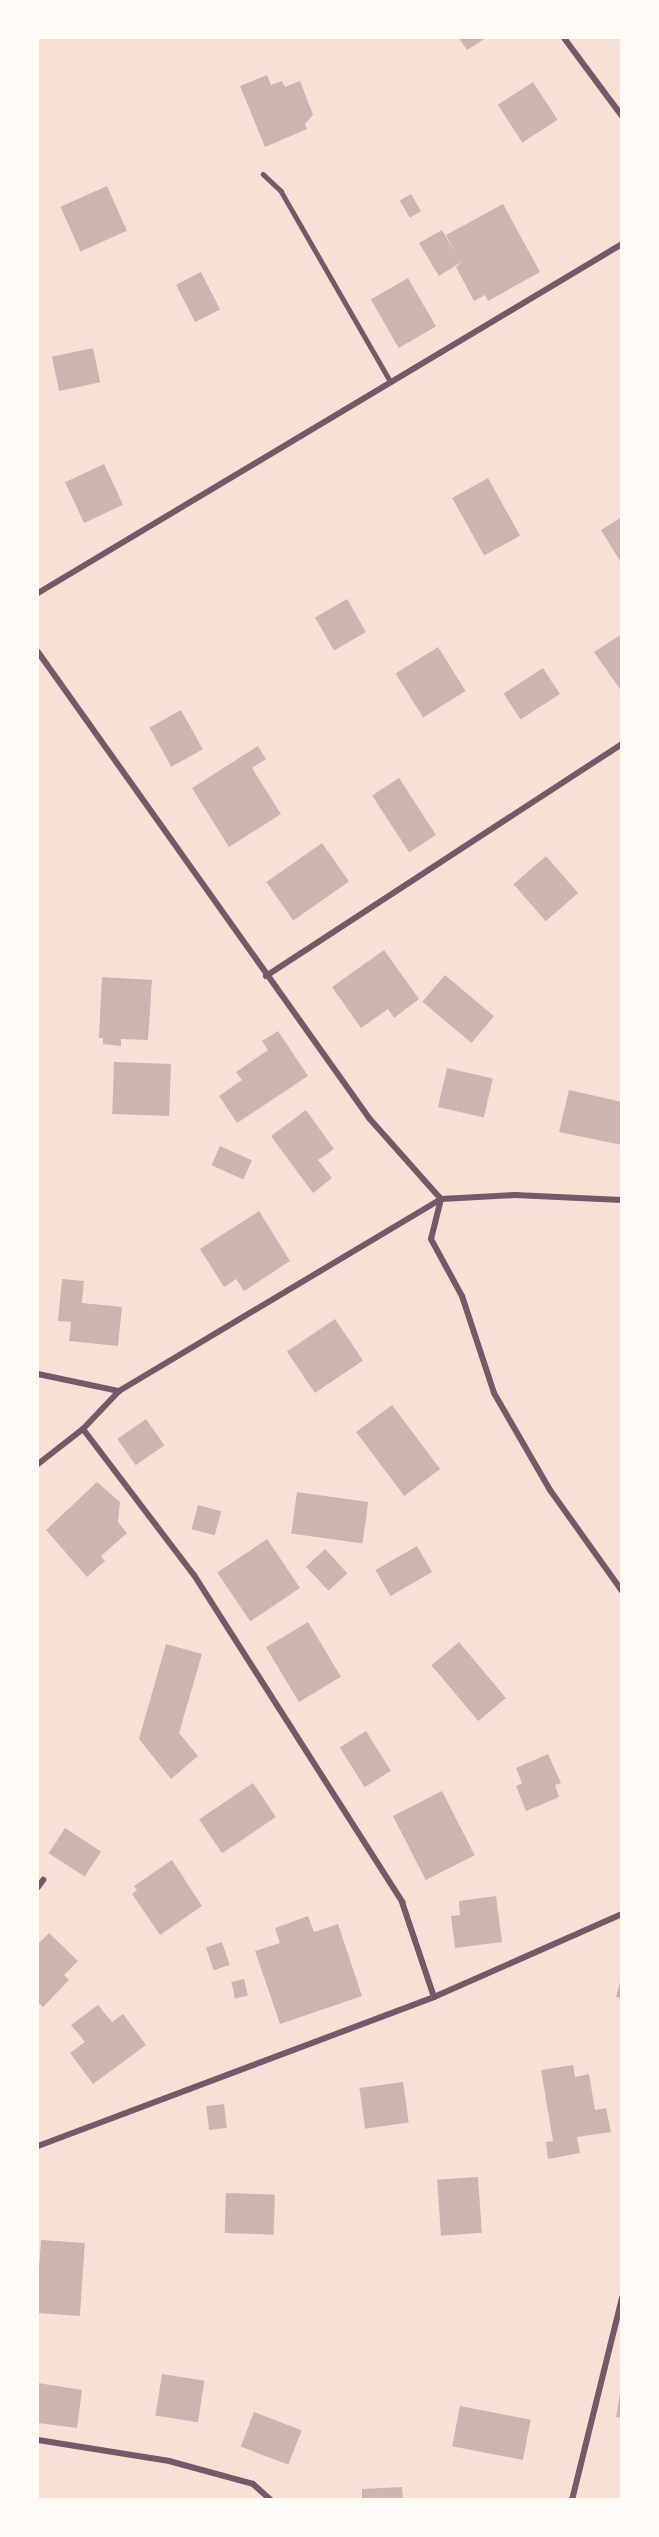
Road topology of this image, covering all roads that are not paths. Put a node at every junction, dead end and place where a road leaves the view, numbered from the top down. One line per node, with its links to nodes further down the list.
1 (564, 38): 2 (street)
2 (621, 116)
3 (263, 174): 5 (lane)
4 (621, 244): 5 (street)
5 (391, 382): 6 (street)
6 (38, 593)
7 (38, 652): 9 (street)
8 (621, 744): 9 (street)
9 (266, 976): 10 (street)
10 (441, 1198): 11 (street); 13 (street); 16 (street)
11 (621, 1200)
12 (38, 1374): 13 (street)
13 (119, 1391): 14 (street)
14 (83, 1429): 15 (street); 20 (street)
15 (38, 1464)
16 (621, 1591)
17 (44, 1880): 18 (street)
18 (38, 1887)
19 (621, 1914): 20 (street)
20 (434, 1996): 21 (street)
21 (38, 2145)
22 (621, 2298): 25 (street)
23 (38, 2440): 24 (street)
24 (271, 2499)
25 (572, 2499)

